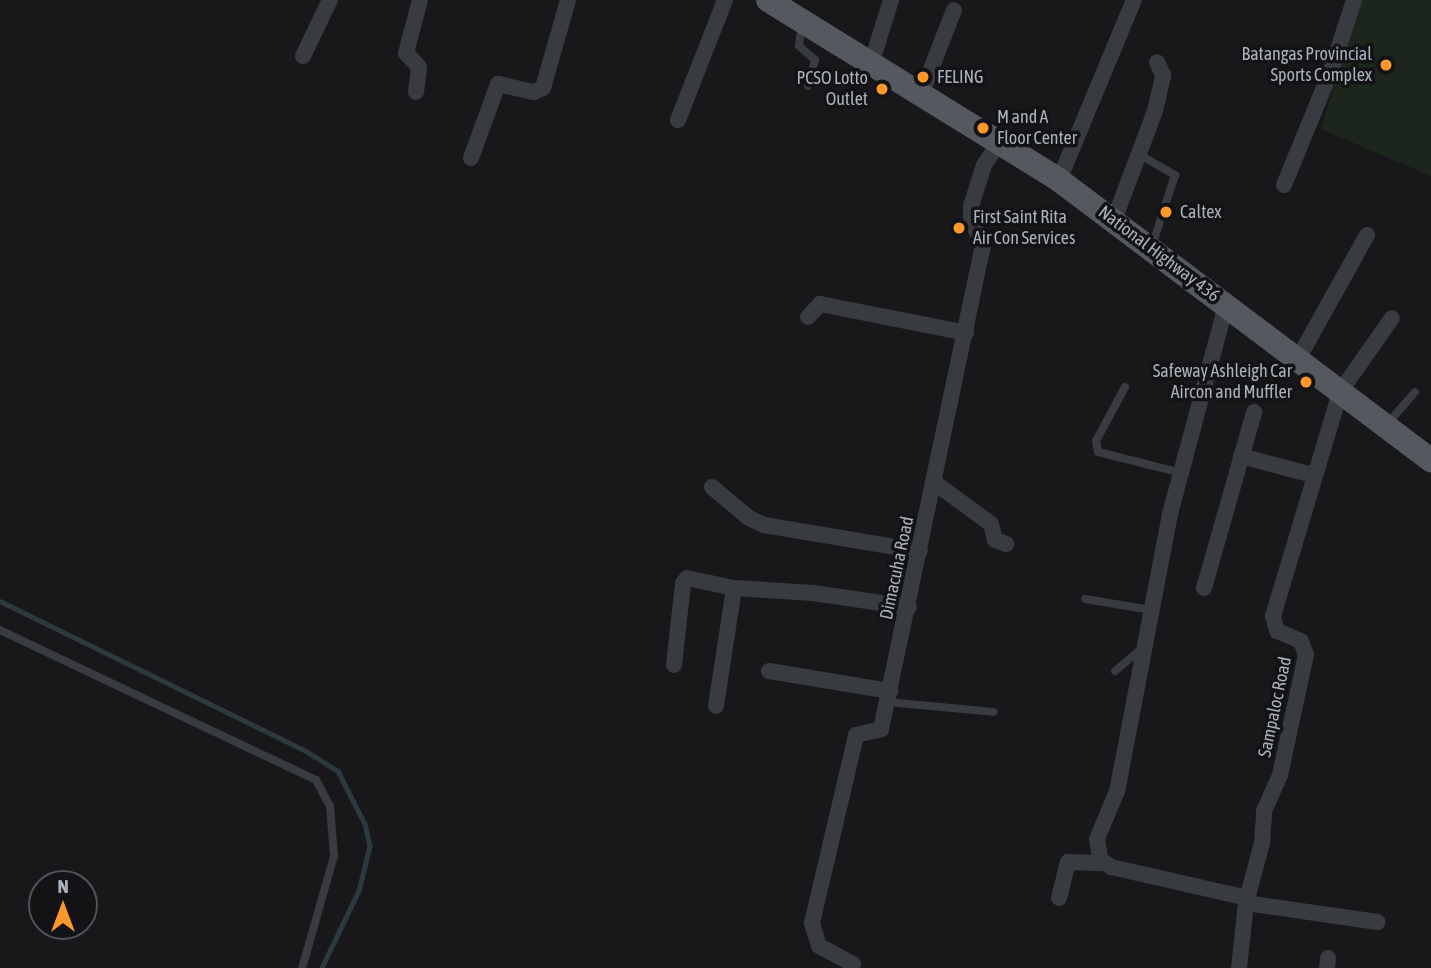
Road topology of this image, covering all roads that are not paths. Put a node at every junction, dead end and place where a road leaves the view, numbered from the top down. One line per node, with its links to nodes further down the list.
1 (330, 0): 11 (street)
2 (420, 0): 15 (street)
3 (724, 0): 17 (street)
4 (768, 0): 10 (main road, National Highway 436)
5 (891, 0): 13 (street)
6 (1134, 0): 21 (street)
7 (1354, 0): 22 (street)
8 (564, 1): 20 (street)
9 (954, 10): 16 (street)
10 (803, 21): 13 (main road, National Highway 436); 14 (lane)
11 (303, 56)
12 (1157, 62): 19 (street)
13 (871, 64): 16 (main road, National Highway 436)
14 (808, 86)
15 (416, 92)
16 (921, 95): 18 (main road, National Highway 436)
17 (678, 120)
18 (999, 143): 21 (main road, National Highway 436); 29 (street, Dimacuha Road)
19 (1138, 154): 23 (street); 25 (lane)
20 (471, 158)
21 (1059, 180): 23 (main road, National Highway 436)
22 (1284, 185)
23 (1114, 220): 25 (main road, National Highway 436)
24 (1367, 234): 30 (street)
25 (1152, 246): 26 (main road, National Highway 436)
26 (1226, 305): 30 (main road, National Highway 436); 38 (street)
27 (808, 317): 29 (street)
28 (1392, 318): 32 (street, Sampaloc Road)
29 (966, 334): 40 (street, Dimacuha Road)
30 (1298, 359): 32 (main road, National Highway 436)
31 (1125, 387): 38 (lane)
32 (1340, 392): 35 (main road, National Highway 436); 39 (street, Sampaloc Road)
33 (1415, 392): 35 (lane)
34 (1254, 412): 36 (street)
35 (1386, 425): 37 (main road, National Highway 436)
36 (1241, 456): 39 (street); 45 (street)
37 (1431, 460)
38 (1182, 473): 48 (street)
39 (1313, 475): 59 (street, Sampaloc Road)
40 (935, 483): 42 (street); 43 (street, Dimacuha Road)
41 (712, 487): 43 (street)
42 (1006, 544)
43 (920, 551): 47 (street, Dimacuha Road)
44 (734, 588): 47 (street); 51 (street); 55 (street)
45 (1204, 588)
46 (1085, 599): 48 (lane)
47 (909, 607): 54 (street, Dimacuha Road)
48 (1151, 610): 50 (street)
49 (0, 630): 62 (lane)
50 (1144, 647): 52 (lane); 57 (street)
51 (674, 665)
52 (1115, 670)
53 (769, 671): 54 (street)
54 (889, 697): 56 (lane); 61 (street, Dimacuha Road)
55 (716, 706)
56 (994, 712)
57 (1103, 863): 58 (street); 59 (street)
58 (1059, 898)
59 (1246, 901): 60 (street); 63 (street, Sampaloc Road)
60 (1378, 922)
61 (853, 964)
62 (302, 968)
63 (1239, 968)

